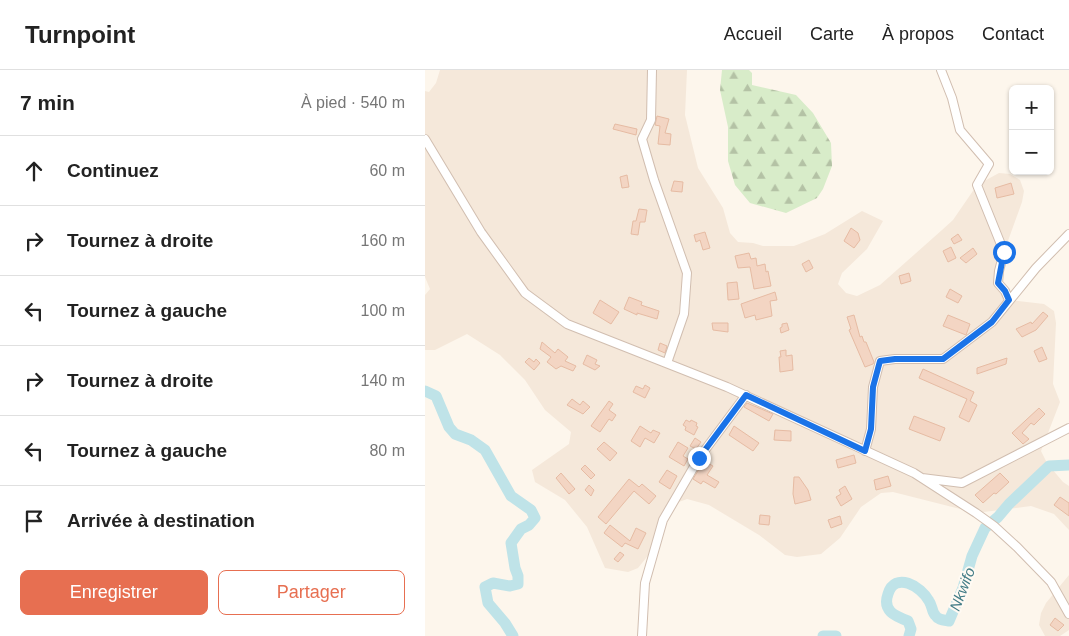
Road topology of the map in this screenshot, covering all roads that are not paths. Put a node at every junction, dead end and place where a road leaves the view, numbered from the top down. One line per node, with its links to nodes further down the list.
1 (651, 70): 6 (street)
2 (941, 70): 5 (street)
3 (425, 139): 6 (street)
4 (1069, 234): 5 (street)
5 (1009, 300): 9 (street)
6 (667, 363): 7 (street)
7 (746, 395): 9 (street); 12 (street)
8 (1069, 428): 10 (street)
9 (865, 451): 10 (street)
10 (921, 478): 11 (street)
11 (1069, 614)
12 (642, 636)

